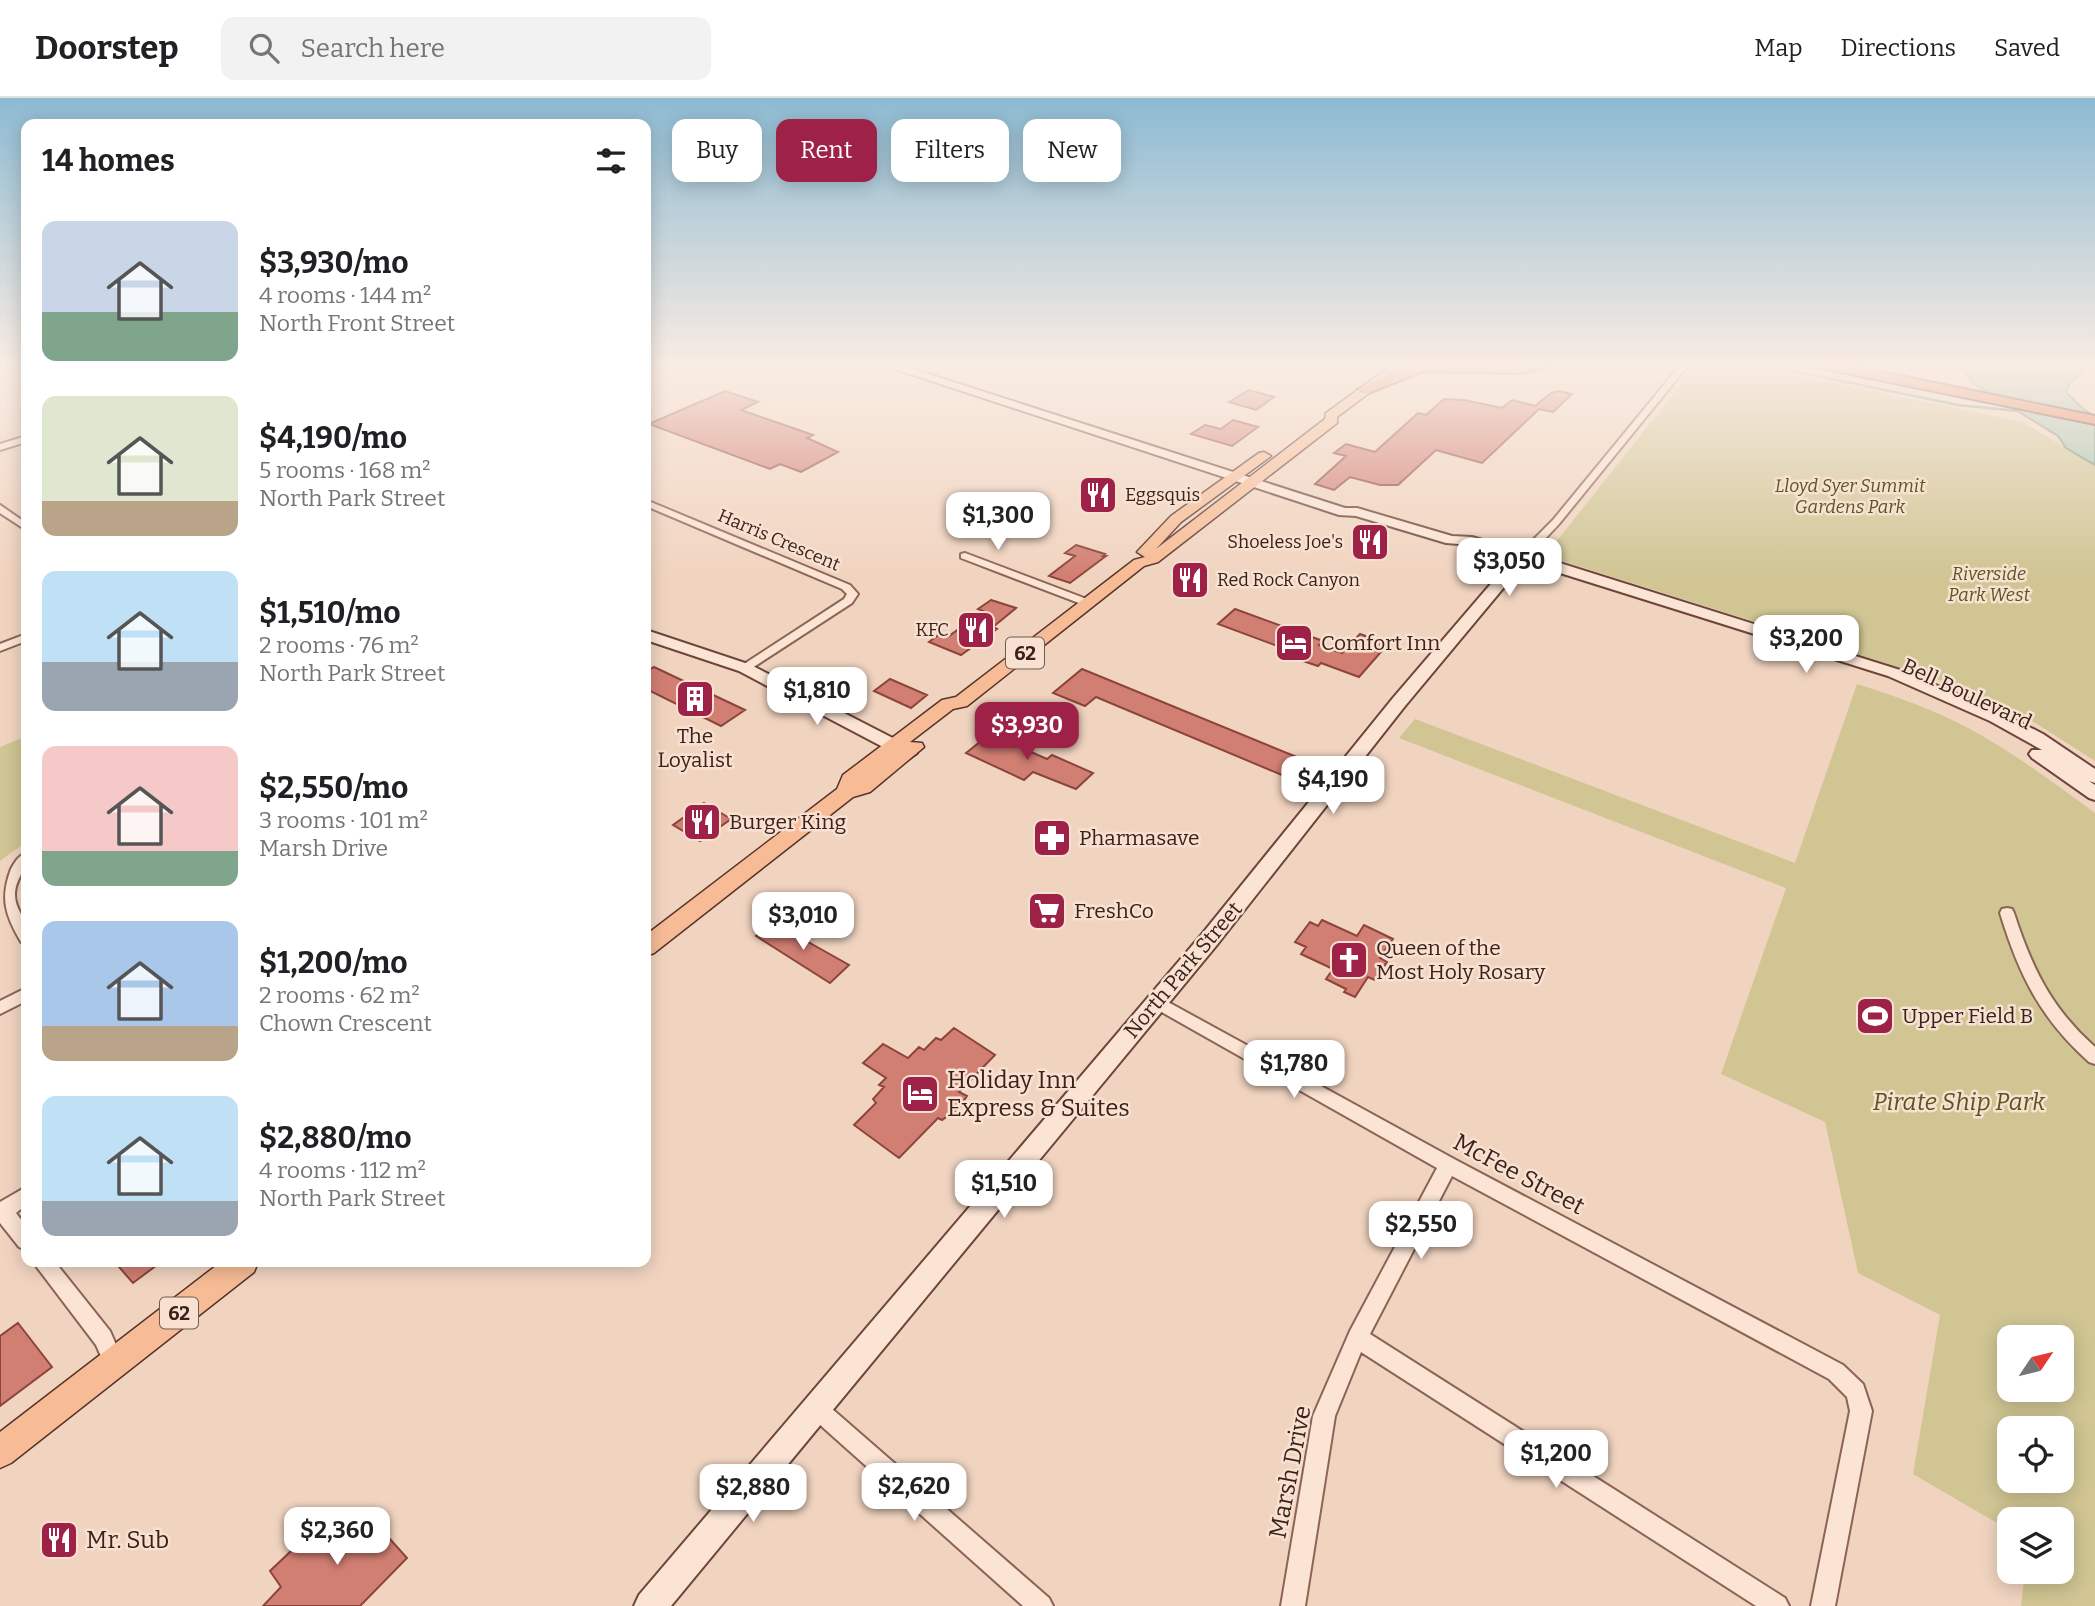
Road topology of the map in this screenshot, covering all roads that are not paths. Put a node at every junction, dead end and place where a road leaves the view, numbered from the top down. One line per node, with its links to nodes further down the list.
1 (1103, 433): 6 (main road, Bell Boulevard)
2 (1312, 433): 6 (main road, 62)
3 (1628, 433): 11 (street, North Park Street)
4 (21, 441): 5 (street)
5 (0, 447)
6 (1246, 477): 11 (main road, Bell Boulevard); 12 (main road, 62)
7 (651, 505): 16 (street, Harris Crescent)
8 (0, 508): 9 (street)
9 (21, 523)
10 (965, 556): 12 (street)
11 (1519, 560): 18 (main road, Bell Boulevard); 19 (main road, Bell Boulevard); 25 (main road, North Park Street)
12 (1088, 603): 17 (main road, 62)
13 (651, 637): 16 (main road)
14 (21, 639): 15 (street)
15 (0, 648)
16 (744, 667): 17 (main road)
17 (901, 749): 23 (main road, 62)
18 (2095, 777)
19 (2095, 794)
20 (21, 863): 22 (street)
21 (2007, 913): 27 (street)
22 (21, 930)
23 (651, 943)
24 (21, 996): 26 (street)
25 (1157, 1002): 28 (street, McFee Street); 36 (main road, North Park Street)
26 (0, 1008)
27 (2095, 1057)
28 (1448, 1165): 34 (street, Marsh Drive); 42 (street, McFee Street)
29 (21, 1199): 30 (street)
30 (2, 1213): 31 (street)
31 (21, 1235)
32 (47, 1267): 35 (street)
33 (238, 1267): 35 (main road, 62)
34 (1357, 1338): 40 (street, Marsh Drive); 41 (street)
35 (114, 1363): 37 (main road, 62)
36 (816, 1408): 38 (main road, North Park Street); 39 (street)
37 (0, 1452)
38 (650, 1606)
39 (1041, 1606)
40 (1293, 1606)
41 (1777, 1606)
42 (1823, 1606)

